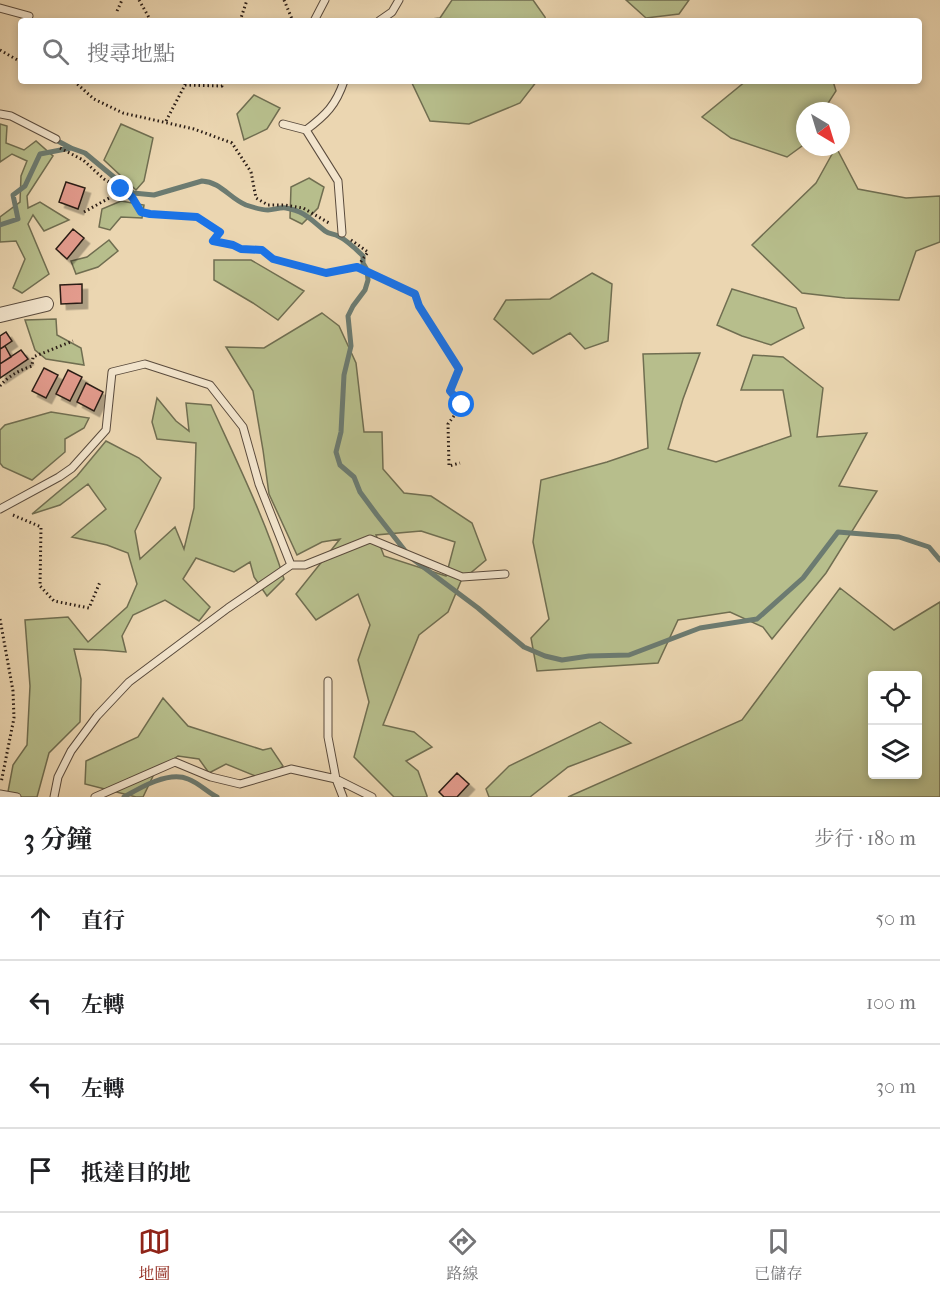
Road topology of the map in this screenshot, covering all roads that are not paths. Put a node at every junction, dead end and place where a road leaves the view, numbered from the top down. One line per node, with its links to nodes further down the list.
1 (325, 0): 5 (lane)
2 (399, 0): 6 (lane)
3 (0, 8): 4 (lane)
4 (29, 16)
5 (316, 18)
6 (383, 18)
7 (343, 84): 10 (lane)
8 (0, 114): 11 (lane)
9 (283, 124): 10 (lane)
10 (306, 130): 12 (lane)
11 (54, 142)
12 (342, 233)
13 (46, 304): 14 (street)
14 (0, 315)
15 (0, 509): 16 (lane)
16 (291, 565): 17 (lane); 22 (lane)
17 (506, 574)
18 (328, 681): 19 (lane)
19 (336, 779): 23 (lane); 24 (lane); 25 (lane)
20 (0, 794): 21 (lane)
21 (16, 797)
22 (54, 797)
23 (95, 797)
24 (343, 797)
25 (372, 797)

